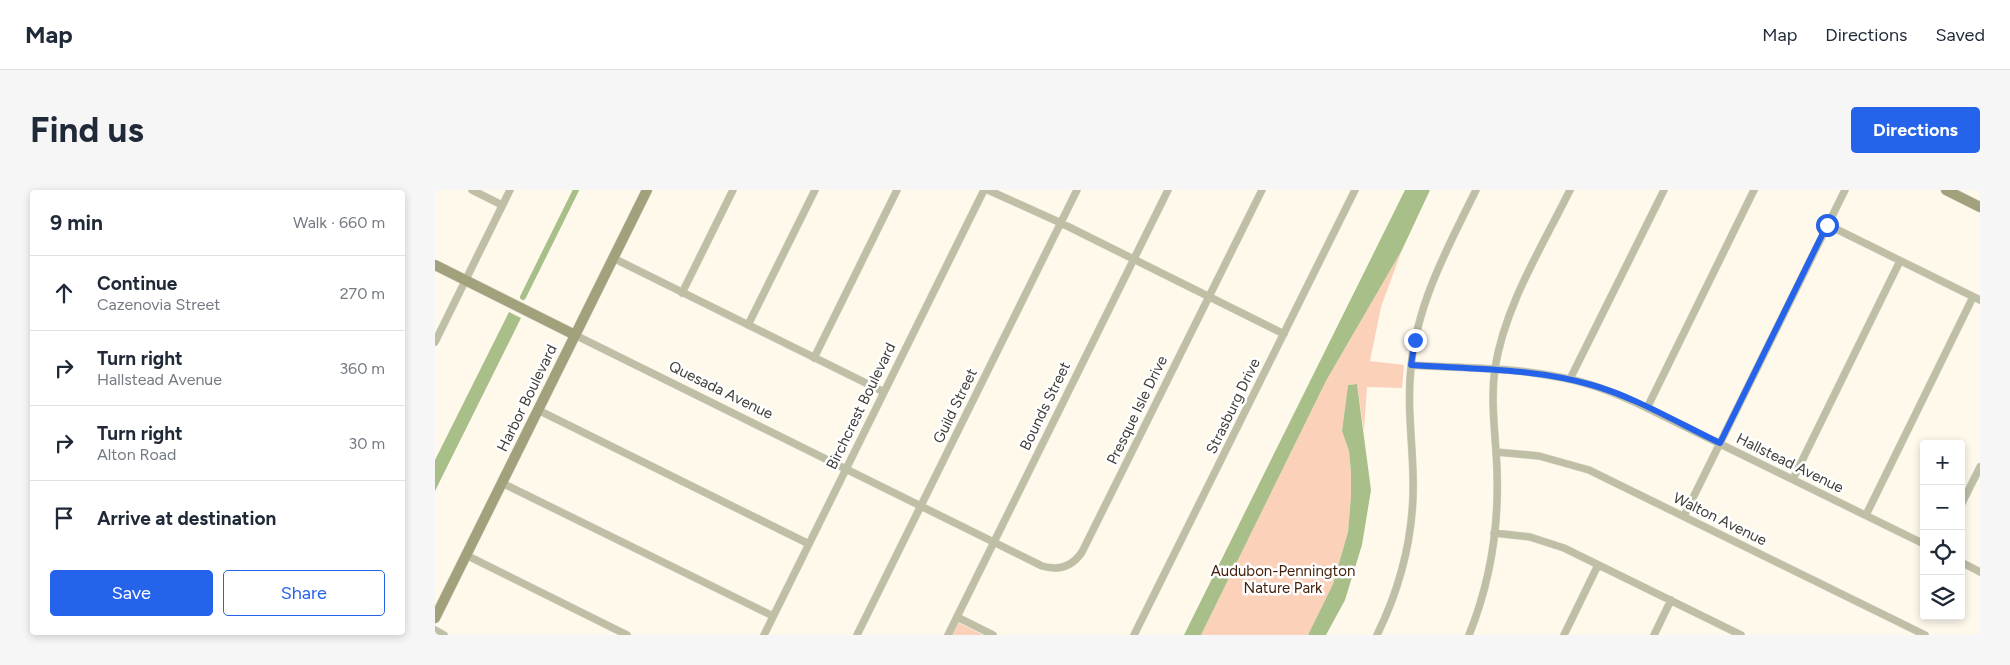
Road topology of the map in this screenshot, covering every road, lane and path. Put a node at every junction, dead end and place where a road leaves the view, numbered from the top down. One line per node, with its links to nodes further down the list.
1 (472, 190): 19 (street)
2 (510, 190): 19 (street)
3 (647, 190): 23 (street, Harbor Boulevard)
4 (733, 190): 28 (street)
5 (815, 190): 31 (street)
6 (897, 190): 35 (street)
7 (984, 190): 39 (street, Birchcrest Boulevard)
8 (988, 190): 21 (street)
9 (1077, 190): 21 (street, Guild Street)
10 (1168, 190): 24 (street, Bounds Street)
11 (1262, 190): 29 (street, Presque Isle Drive)
12 (1355, 190): 32 (street, Strasburg Drive)
13 (1476, 190): 36 (street)
14 (1570, 190): 37 (street)
15 (1664, 190): 38 (street)
16 (1754, 190): 40 (street)
17 (1845, 190): 22 (street)
18 (1946, 190): 20 (street)
19 (503, 205): 27 (street)
20 (1980, 206)
21 (1061, 223): 24 (street); 50 (street, Guild Street)
22 (1827, 225): 25 (street); 42 (street)
23 (613, 258): 28 (street); 33 (street, Harbor Boulevard)
24 (1134, 259): 29 (street); 54 (street, Bounds Street)
25 (1900, 261): 30 (street); 46 (street)
26 (435, 265): 27 (street, Quesada Avenue)
27 (465, 280): 33 (street, Quesada Avenue); 34 (street)
28 (683, 293): 31 (street)
29 (1209, 297): 32 (street); 54 (street, Presque Isle Drive)
30 (1977, 298): 51 (street)
31 (748, 325): 35 (street)
32 (1284, 334): 72 (street, Strasburg Drive)
33 (575, 335): 41 (street, Harbor Boulevard); 45 (street, Quesada Avenue)
34 (435, 342)
35 (815, 358): 39 (street)
36 (1411, 365): 37 (street, Hallstead Avenue); 73 (street)
37 (1495, 370): 38 (street, Hallstead Avenue); 43 (street)
38 (1571, 379): 40 (street, Hallstead Avenue)
39 (884, 392): 45 (street, Birchcrest Boulevard)
40 (1647, 408): 42 (street, Hallstead Avenue)
41 (538, 410): 48 (street, Harbor Boulevard); 56 (street)
42 (1720, 443): 46 (street, Hallstead Avenue); 52 (street)
43 (1495, 452): 52 (street, Walton Avenue); 53 (street)
44 (1980, 466): 47 (street)
45 (846, 468): 50 (street, Quesada Avenue); 56 (street, Birchcrest Boulevard)
46 (1793, 479): 51 (street, Hallstead Avenue)
47 (1977, 480): 49 (street)
48 (502, 483): 57 (street, Harbor Boulevard); 62 (street)
49 (1965, 499)
50 (921, 506): 54 (street, Quesada Avenue); 69 (street, Guild Street)
51 (1865, 515): 55 (street, Hallstead Avenue)
52 (1684, 516): 78 (street, Walton Avenue)
53 (1494, 533): 58 (street); 74 (street)
54 (994, 542): 63 (street, Bounds Street)
55 (1920, 542)
56 (809, 544): 62 (street, Birchcrest Boulevard)
57 (466, 555): 64 (street, Harbor Boulevard); 67 (street)
58 (1598, 564): 61 (street); 75 (street)
59 (1965, 564): 60 (street)
60 (1980, 572)
61 (1671, 600): 76 (street); 77 (street)
62 (773, 616): 68 (street, Birchcrest Boulevard)
63 (957, 617): 70 (street, Bounds Street); 71 (street)
64 (435, 618)
65 (435, 630): 66 (street)
66 (444, 635)
67 (627, 635)
68 (764, 635)
69 (857, 635)
70 (948, 635)
71 (993, 635)
72 (1135, 635)
73 (1377, 635)
74 (1469, 635)
75 (1564, 635)
76 (1654, 635)
77 (1741, 635)
78 (1925, 635)

